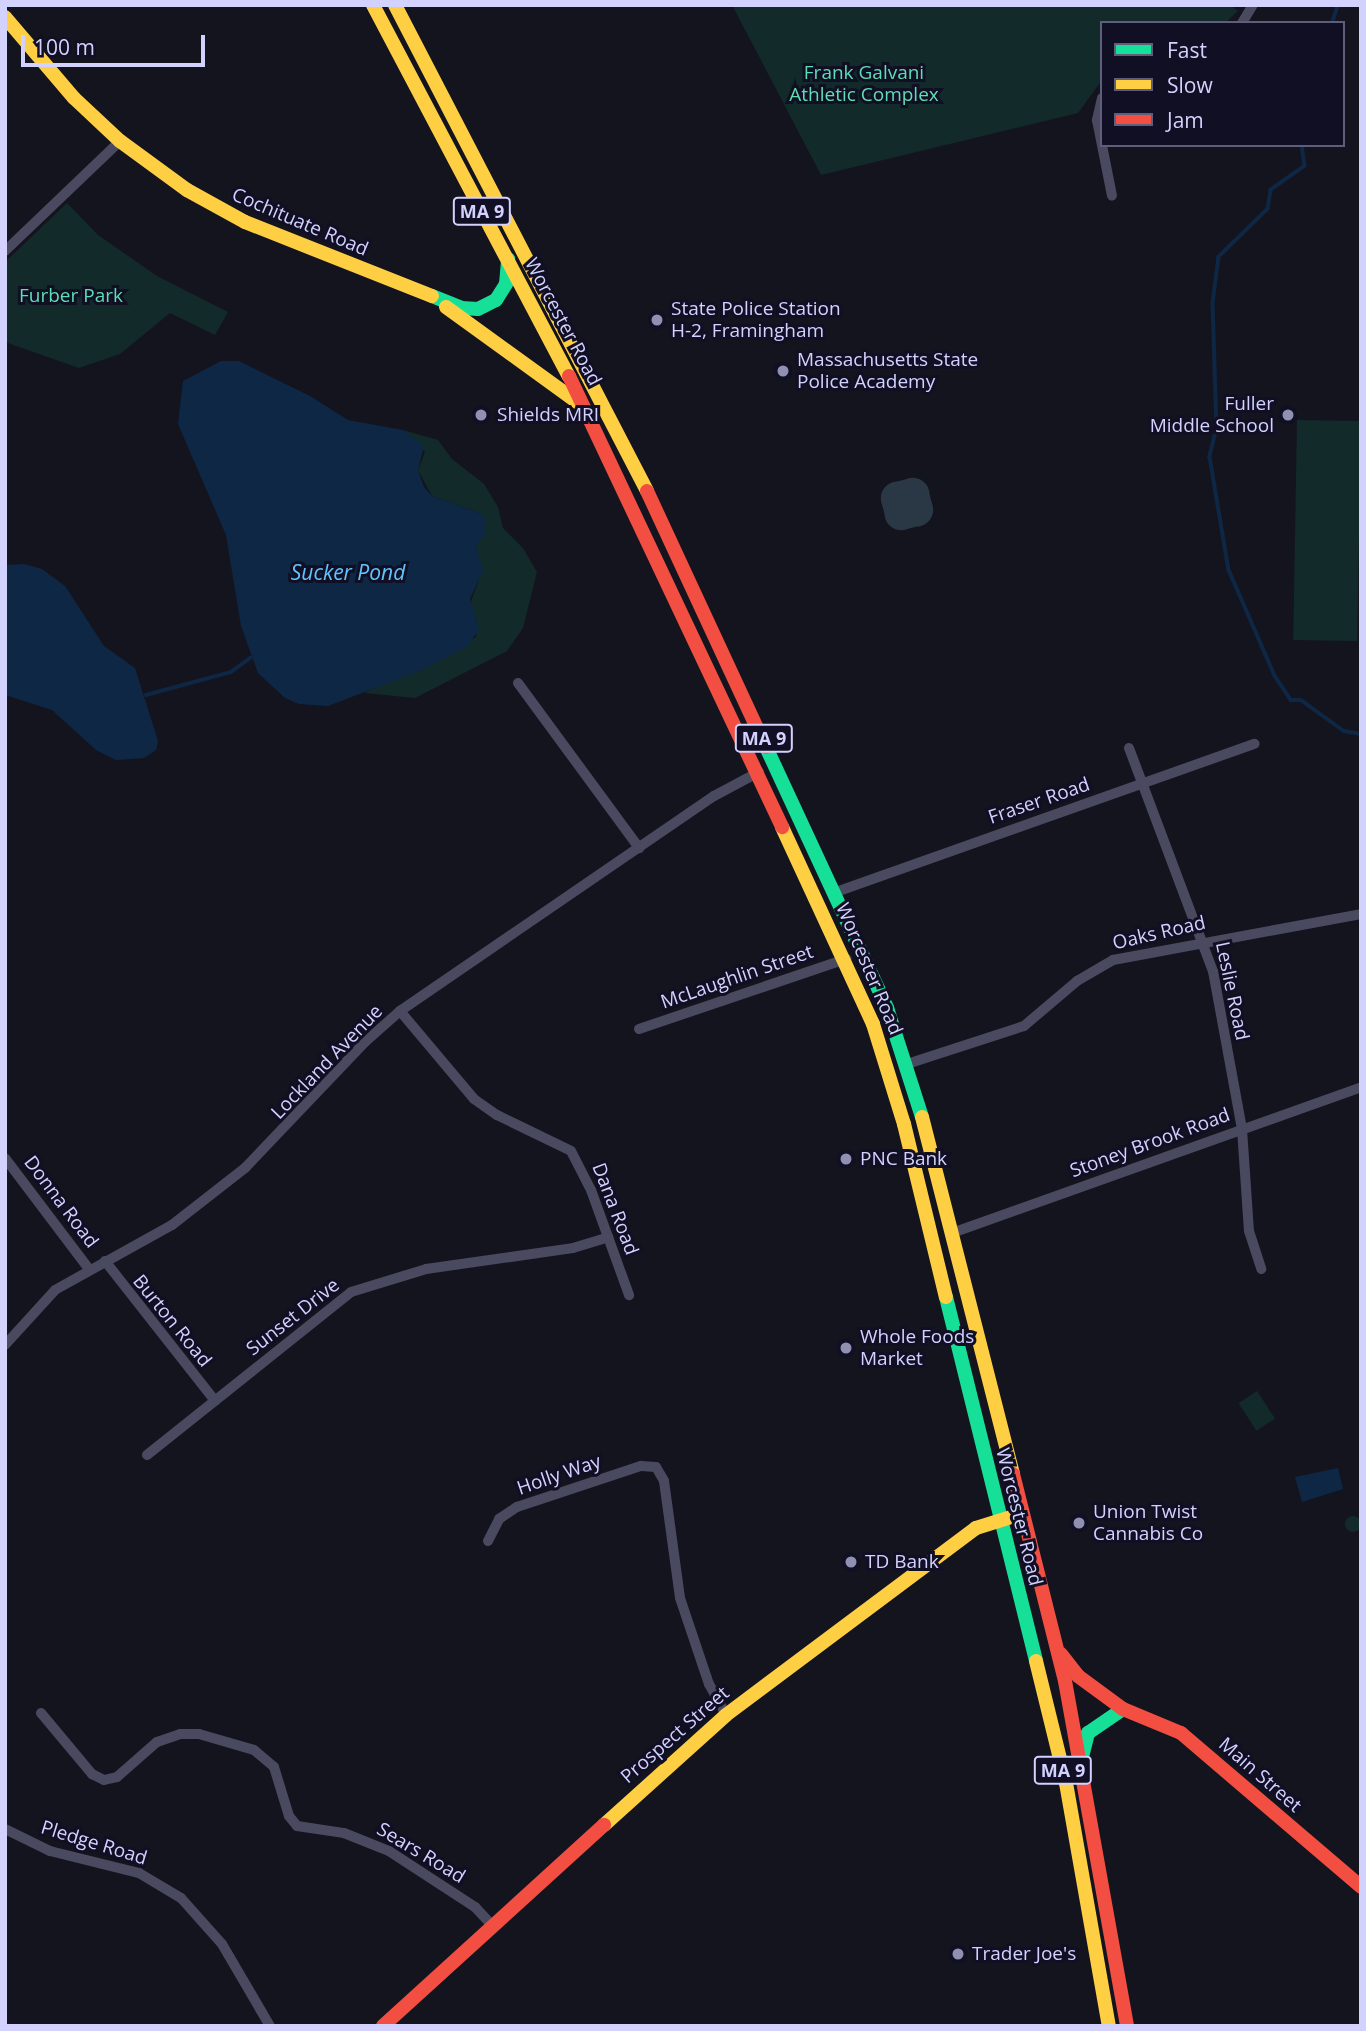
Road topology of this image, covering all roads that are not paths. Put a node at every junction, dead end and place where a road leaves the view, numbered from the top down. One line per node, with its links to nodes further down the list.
1 (373, 5): 12 (main road, Worcester Road / MA 9)
2 (395, 5): 21 (main road, Worcester Road / MA 9)
3 (1253, 5): 5 (street)
4 (5, 16): 8 (main road, Cochituate Road)
5 (1243, 21)
6 (1100, 107): 7 (street)
7 (1100, 135)
8 (120, 141): 11 (street); 13 (main road, Cochituate Road)
9 (1102, 147): 10 (street)
10 (1112, 196)
11 (5, 251)
12 (508, 258): 13 (main road, Cochituate Road); 14 (main road, Worcester Road / MA 9)
13 (440, 302): 14 (main road, Cochituate Road)
14 (591, 417): 18 (main road, Worcester Road / MA 9)
15 (518, 683): 20 (street)
16 (1255, 744): 19 (street, Fraser Road)
17 (1129, 748): 19 (street, Leslie Road)
18 (759, 772): 20 (street, Lockland Avenue); 24 (main road, Worcester Road / MA 9)
19 (1142, 783): 21 (street, Fraser Road); 23 (street, Leslie Road)
20 (639, 848): 25 (street, Lockland Avenue)
21 (836, 892): 27 (main road, Worcester Road / MA 9)
22 (1361, 914): 23 (street, Oaks Road)
23 (1204, 940): 27 (street, Oaks Road); 29 (street, Leslie Road)
24 (846, 958): 26 (street, McLaughlin Street); 41 (main road, Worcester Road / MA 9)
25 (400, 1011): 32 (street, Dana Road); 33 (street, Lockland Avenue)
26 (639, 1029)
27 (907, 1064): 31 (main road, Worcester Road / MA 9)
28 (1361, 1087): 29 (street, Stoney Brook Road)
29 (1242, 1129): 31 (street, Stoney Brook Road); 35 (street, Leslie Road)
30 (5, 1158): 34 (street, Donna Road)
31 (951, 1233): 40 (main road, Worcester Road / MA 9)
32 (608, 1237): 36 (street, Dana Road); 38 (street, Sunset Drive)
33 (105, 1261): 34 (street, Lockland Avenue); 38 (street, Burton Road)
34 (89, 1269): 37 (street, Lockland Avenue)
35 (1261, 1269)
36 (629, 1295)
37 (5, 1345)
38 (215, 1401): 39 (street, Sunset Drive)
39 (148, 1455)
40 (1021, 1514): 41 (main road, Prospect Street); 43 (main road, Worcester Road / MA 9)
41 (999, 1519): 46 (main road, Prospect Street); 53 (main road, Worcester Road / MA 9)
42 (488, 1541): 46 (street, Holly Way)
43 (1056, 1645): 44 (main road, Main Street); 47 (main road, Worcester Road / MA 9)
44 (1123, 1709): 47 (main road); 49 (main road, Main Street)
45 (41, 1713): 50 (street, Sears Road)
46 (726, 1715): 50 (main road, Prospect Street)
47 (1082, 1759): 54 (main road, Worcester Road / MA 9)
48 (5, 1829): 51 (street, Pledge Road)
49 (1361, 1887)
50 (492, 1925): 52 (main road, Prospect Street)
51 (270, 2026)
52 (383, 2026)
53 (1109, 2026)
54 (1127, 2026)

